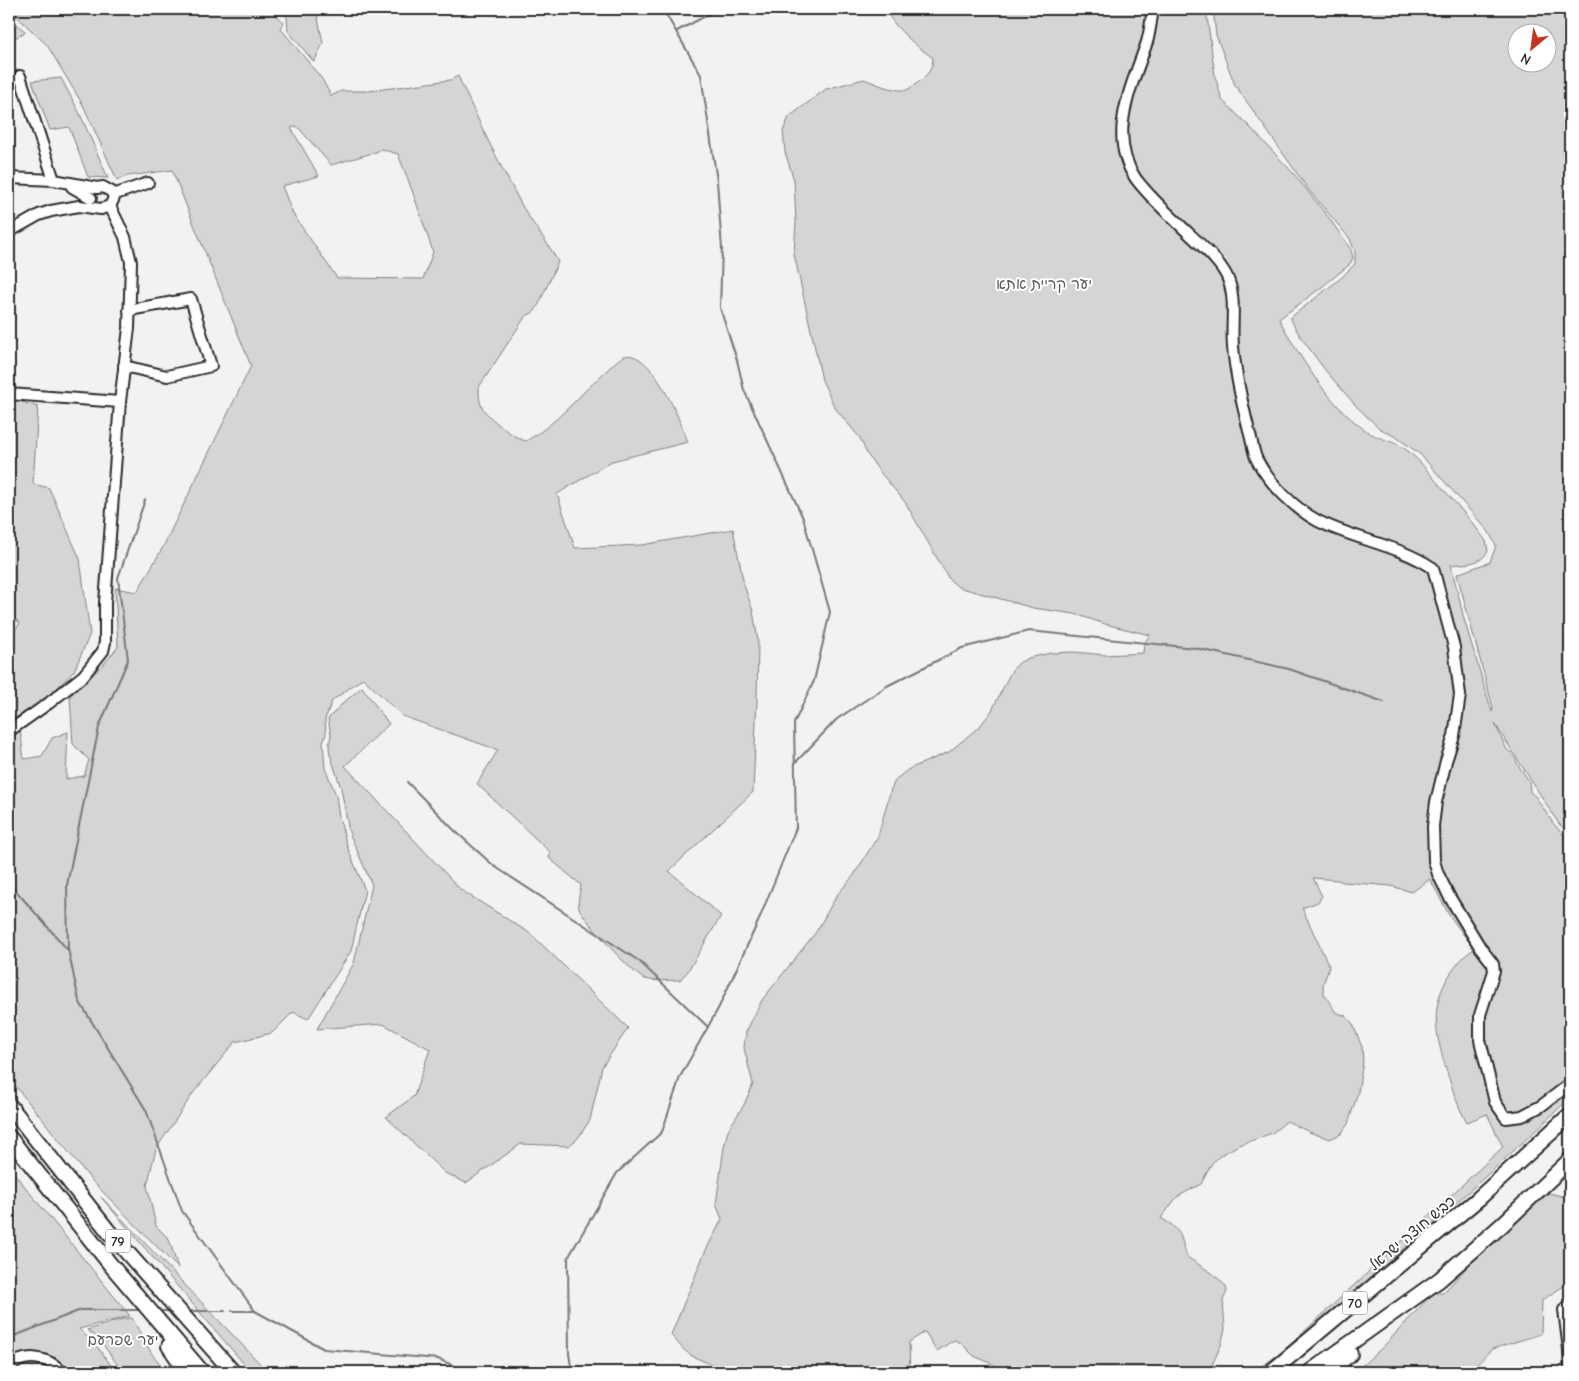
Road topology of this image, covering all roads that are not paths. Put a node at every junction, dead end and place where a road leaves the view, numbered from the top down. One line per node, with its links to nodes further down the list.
1 (1153, 9): 18 (street)
2 (20, 76): 4 (street)
3 (9, 178): 4 (street)
4 (54, 180): 6 (street)
5 (148, 183): 8 (street)
6 (68, 184): 7 (street); 10 (street)
7 (94, 193): 8 (street); 10 (street); 11 (street)
8 (113, 195): 9 (street)
9 (110, 206): 11 (street); 13 (street)
10 (68, 207): 11 (street); 12 (street)
11 (98, 208)
12 (9, 232)
13 (129, 310): 14 (street); 14 (street)
14 (124, 366): 16 (street)
15 (9, 394): 16 (street)
16 (120, 402): 17 (street)
17 (9, 731)
18 (1570, 1084)
19 (9, 1105): 31 (highway, 79)
20 (1570, 1115): 27 (highway, כביש חוצה ישראל / 70)
21 (9, 1137): 23 (highway, 79)
22 (1570, 1160): 24 (highway, 70)
23 (110, 1264): 29 (highway); 30 (highway, 79)
24 (1439, 1280): 32 (highway, 70); 33 (highway)
25 (1570, 1306): 34 (street)
26 (9, 1368): 28 (street)
27 (1273, 1369)
28 (62, 1372)
29 (187, 1372)
30 (202, 1372)
31 (233, 1372)
32 (1310, 1372)
33 (1328, 1372)
34 (1570, 1372)

